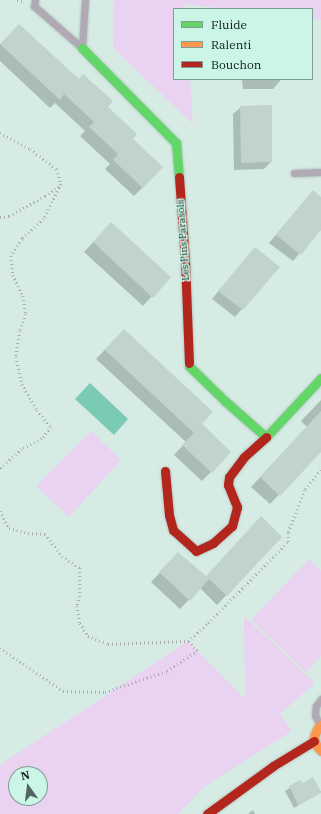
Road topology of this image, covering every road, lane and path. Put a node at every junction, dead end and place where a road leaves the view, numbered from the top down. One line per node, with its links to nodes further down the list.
1 (35, 0): 3 (lane, Les Pins Parasols)
2 (85, 0): 3 (lane)
3 (82, 48): 10 (street, Les Pins Parasols)
4 (0, 133): 7 (path)
5 (321, 172): 6 (lane)
6 (294, 173)
7 (61, 184): 8 (path); 12 (path)
8 (0, 217)
9 (321, 378): 10 (street)
10 (266, 437): 13 (street)
11 (321, 469): 15 (path)
12 (0, 470)
13 (165, 471)
14 (0, 511): 15 (path)
15 (188, 641): 16 (path)
16 (0, 648)
17 (321, 699): 18 (lane)
18 (320, 726): 19 (street)
19 (314, 741): 20 (street); 21 (street)
20 (321, 751)
21 (207, 814)

